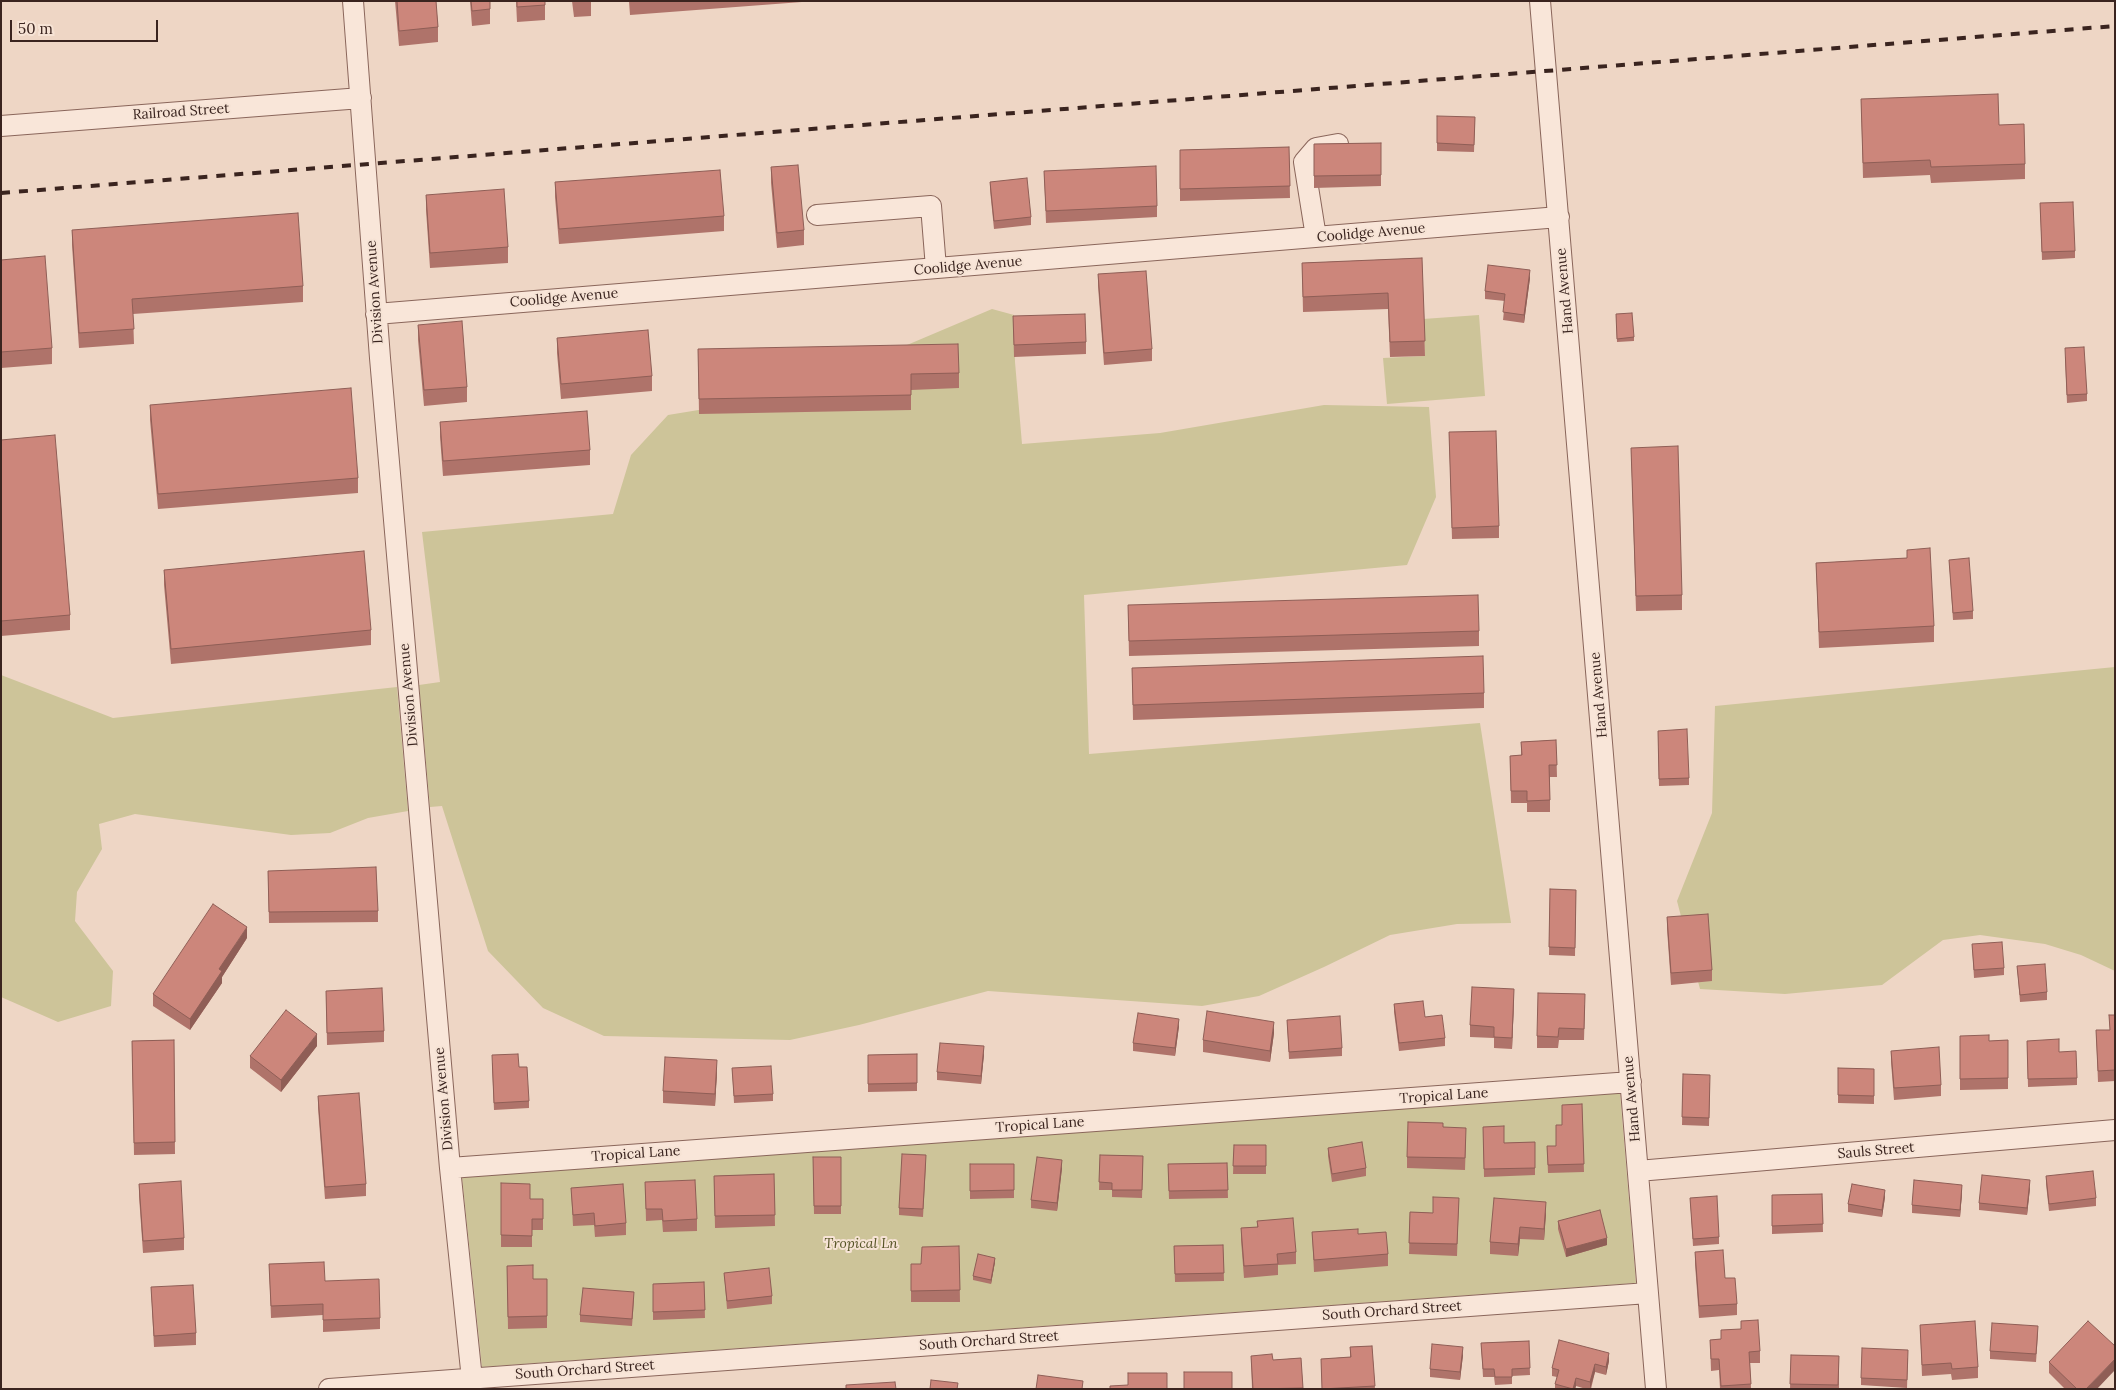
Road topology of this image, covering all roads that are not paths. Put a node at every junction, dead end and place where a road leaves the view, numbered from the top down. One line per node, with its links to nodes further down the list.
1 (353, 1): 3 (street, Division Avenue)
2 (1540, 1): 7 (street, Hand Avenue)
3 (361, 98): 4 (street, Railroad Street); 10 (street, Division Avenue)
4 (1, 126)
5 (1338, 144): 8 (street)
6 (817, 215): 9 (street)
7 (1559, 218): 8 (street, Coolidge Avenue); 11 (street, Hand Avenue)
8 (1316, 237): 9 (street, Coolidge Avenue)
9 (936, 268): 10 (street, Coolidge Avenue)
10 (376, 314): 13 (street, Division Avenue)
11 (1631, 1082): 13 (street, Tropical Lane); 14 (street, Hand Avenue)
12 (2115, 1130): 14 (street, Sauls Street)
13 (450, 1168): 16 (street, Division Avenue)
14 (1638, 1171): 15 (street, Hand Avenue)
15 (1648, 1293): 16 (street, South Orchard Street); 18 (street, Hand Avenue)
16 (472, 1384): 17 (street, South Orchard Street)
17 (329, 1389)
18 (1656, 1389)

